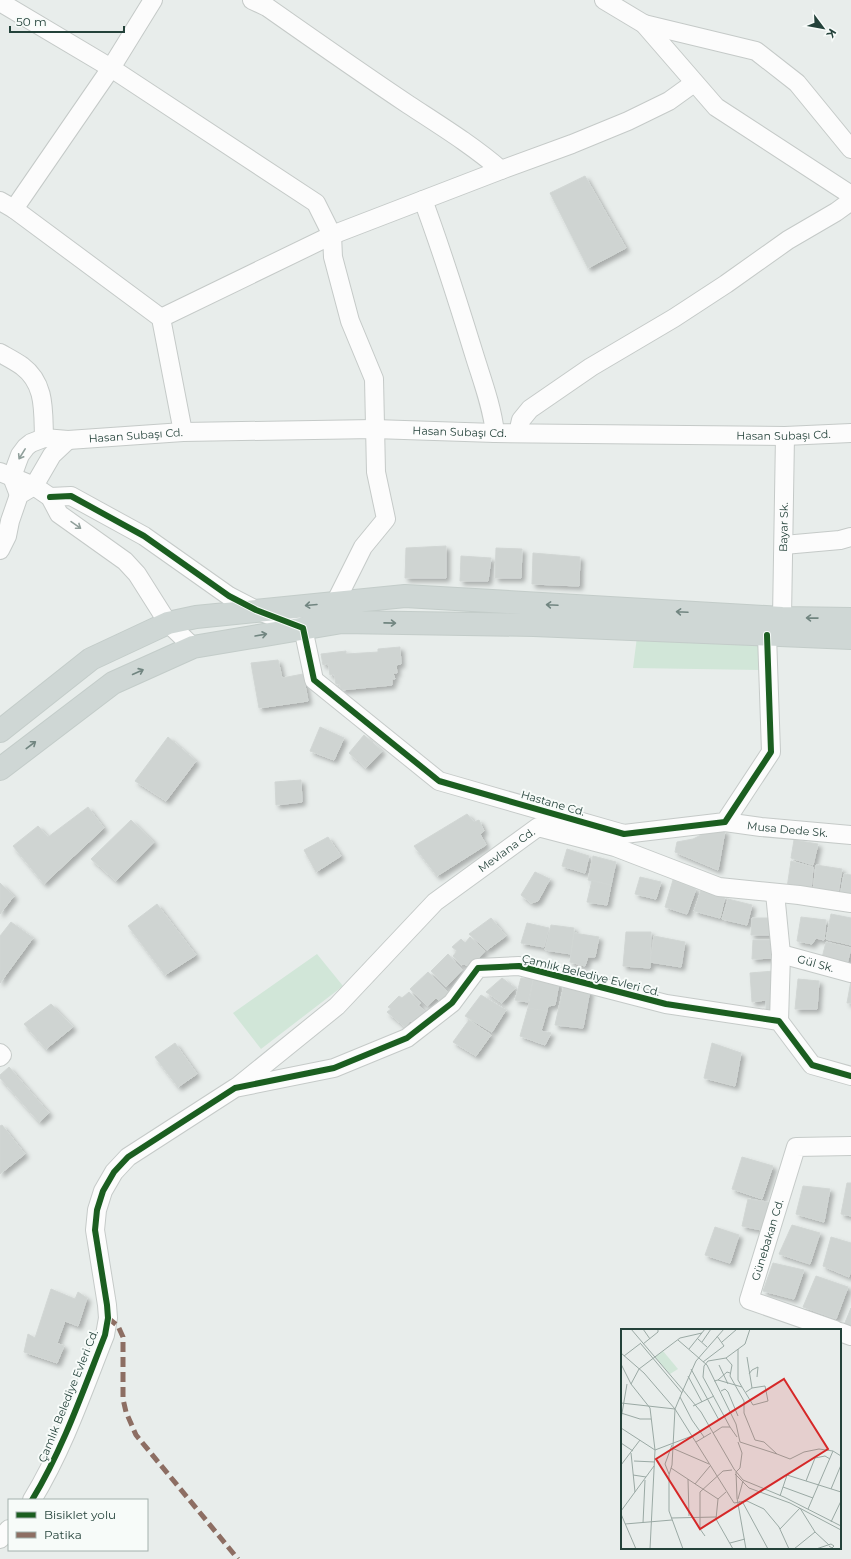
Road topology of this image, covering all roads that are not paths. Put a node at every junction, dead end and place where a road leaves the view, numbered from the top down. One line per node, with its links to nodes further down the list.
1 (153, 0): 6 (street)
2 (252, 0): 9 (street)
3 (604, 0): 5 (street)
4 (0, 2): 6 (street)
5 (644, 24): 7 (street); 8 (street)
6 (111, 68): 13 (street); 14 (street)
7 (694, 83): 9 (street); 10 (street)
8 (851, 149)
9 (501, 170): 11 (street)
10 (851, 195)
11 (423, 200): 14 (street); 19 (street)
12 (851, 201): 20 (street)
13 (7, 205): 15 (street)
14 (332, 235): 15 (street); 17 (street)
15 (161, 318): 18 (street)
16 (0, 353): 23 (street)
17 (374, 429): 18 (street, Hasan Subaşı Cd.); 19 (street, Hasan Subaşı Cd.); 32 (street)
18 (183, 432): 24 (street, Hasan Subaşı Cd.)
19 (495, 433): 20 (street, Hasan Subaşı Cd.)
20 (518, 433): 22 (street, Hasan Subaşı Cd.)
21 (851, 433): 22 (street, Hasan Subaşı Cd.)
22 (785, 436): 30 (street, Bayar Sk.)
23 (44, 438): 24 (street, Hasan Subaşı Cd.); 25 (street, one-way to 25)
24 (68, 440): 26 (street)
25 (6, 474): 26 (street)
26 (26, 491): 27 (street); 28 (street)
27 (50, 497): 33 (street); 36 (street, one-way to 36)
28 (5, 521): 31 (street)
29 (851, 537): 30 (street)
30 (784, 545): 34 (street, Bayar Sk.)
31 (0, 550)
32 (335, 603): 33 (main road, one-way to 33); 34 (main road, one-way to 32)
33 (256, 610): 36 (main road); 37 (street)
34 (782, 618): 35 (main road, one-way to 34)
35 (851, 619)
36 (168, 622): 40 (street); 41 (main road)
37 (303, 628): 38 (main road, one-way to 38); 40 (main road, one-way to 37); 45 (street, Hastane Cd.)
38 (767, 635): 39 (main road); 43 (street)
39 (851, 638)
40 (193, 647): 42 (main road, one-way to 40)
41 (0, 732)
42 (0, 769)
43 (725, 822): 44 (street, Musa Dede Sk.); 45 (street, Hastane Cd.)
44 (851, 834)
45 (620, 840): 46 (street, Mevlana Cd.); 52 (street, Mevlana Cd.)
46 (774, 892): 47 (street, Mevlana Cd.); 48 (street)
47 (851, 903)
48 (781, 954): 49 (street, Gül Sk.); 50 (street)
49 (851, 973)
50 (779, 1021): 51 (street); 52 (street, Çamlık Belediye Evleri Cd.)
51 (851, 1076)
52 (235, 1088): 57 (street, Çamlık Belediye Evleri Cd.)
53 (851, 1146): 54 (street, Günebakan Cd.)
54 (832, 1329)
55 (841, 1332): 56 (street)
56 (851, 1336)
57 (33, 1499)
58 (8, 1530): 59 (street)
59 (0, 1539)

